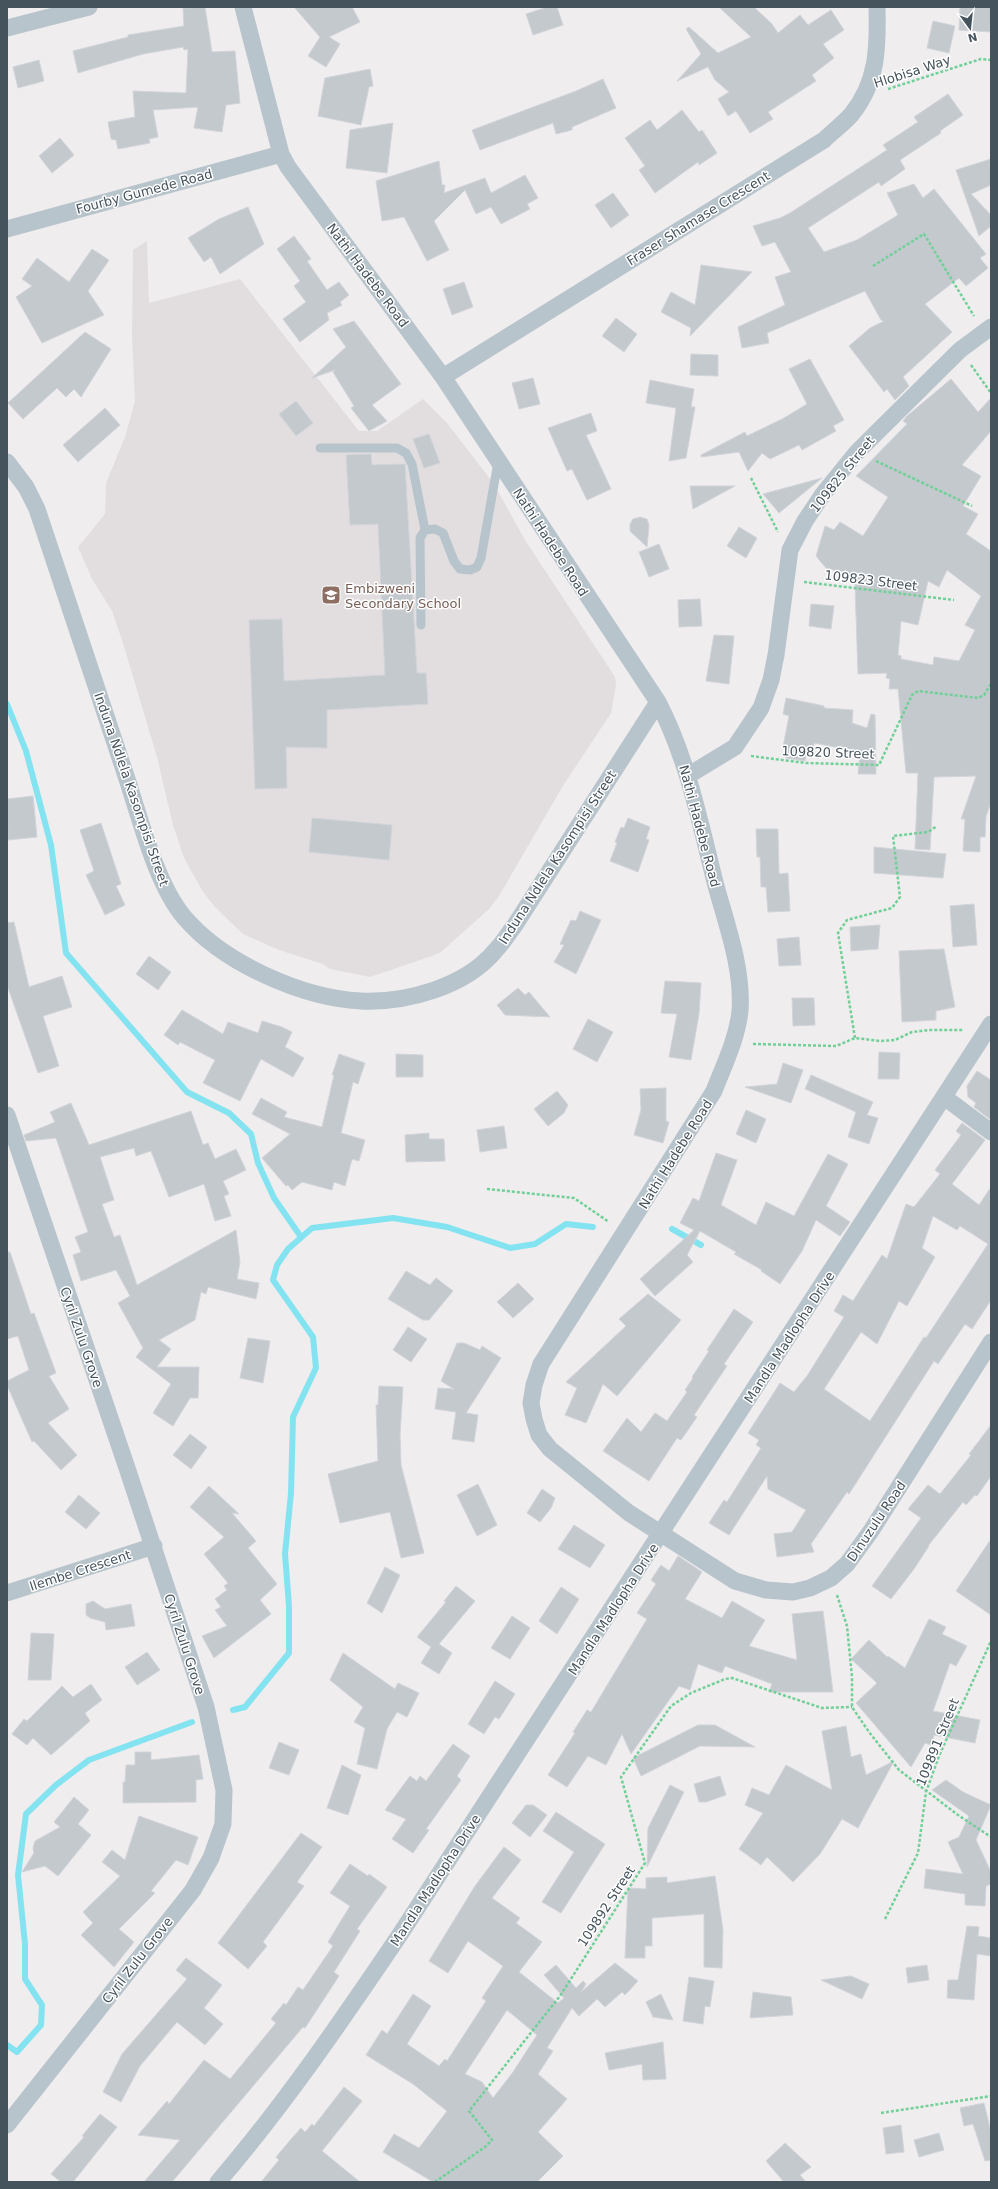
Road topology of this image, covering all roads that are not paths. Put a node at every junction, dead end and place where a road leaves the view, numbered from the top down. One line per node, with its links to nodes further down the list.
1 (89, 7): 4 (street)
2 (243, 7): 6 (street, Nathi Hadebe Road)
3 (876, 7): 9 (street, Fraser Shamase Crescent)
4 (29, 14): 5 (street)
5 (7, 28)
6 (281, 154): 7 (street, Fourby Gumede Road); 9 (street, Nathi Hadebe Road)
7 (7, 229)
8 (987, 329): 16 (street, 109825 Street)
9 (444, 377): 12 (street, Nathi Hadebe Road)
10 (320, 448): 13 (lane)
11 (7, 462): 15 (street, Induna Ndlela Kasompisi Street)
12 (498, 462): 13 (lane); 15 (street, Nathi Hadebe Road)
13 (425, 530): 14 (lane)
14 (420, 626)
15 (658, 702): 16 (street, Nathi Hadebe Road)
16 (689, 775): 22 (street, Nathi Hadebe Road)
17 (989, 1027): 18 (street, Mandla Madlopha Drive)
18 (944, 1097): 20 (street); 22 (street, Mandla Madlopha Drive)
19 (7, 1115): 23 (street, Cyril Zulu Grove)
20 (991, 1132)
21 (991, 1342): 22 (street, Dinuzulu Road)
22 (662, 1533): 26 (street, Mandla Madlopha Drive)
23 (154, 1546): 24 (street, Ilembe Crescent); 25 (street, Cyril Zulu Grove)
24 (7, 1593)
25 (7, 2125)
26 (218, 2182)

